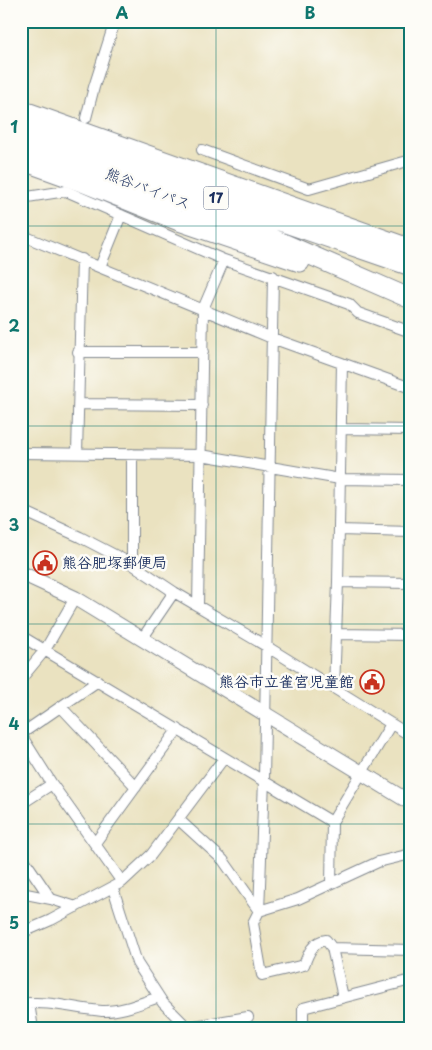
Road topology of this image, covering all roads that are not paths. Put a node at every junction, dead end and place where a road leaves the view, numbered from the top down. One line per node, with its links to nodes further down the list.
1 (115, 21): 3 (street)
2 (21, 110): 12 (highway, 17)
3 (86, 118)
4 (21, 127): 16 (highway, 熊谷バイパス / 17)
5 (21, 140): 18 (highway, 熊谷バイパス / 17)
6 (202, 150): 8 (street)
7 (21, 160): 18 (highway, 17)
8 (411, 160)
9 (21, 198): 10 (street)
10 (121, 216): 14 (street); 15 (street)
11 (21, 235): 13 (street)
12 (411, 249)
13 (82, 259): 15 (street); 23 (street)
14 (224, 260): 17 (street); 20 (street)
15 (100, 266): 20 (street)
16 (411, 266)
17 (273, 276): 21 (street); 22 (street)
18 (383, 288): 19 (highway, 熊谷バイパス / 17)
19 (411, 299)
20 (203, 309): 22 (street); 24 (street)
21 (411, 332)
22 (272, 338): 25 (street); 35 (street)
23 (78, 352): 24 (street); 27 (street)
24 (203, 352): 28 (street)
25 (342, 363): 26 (street); 29 (street)
26 (411, 388)
27 (79, 404): 28 (street); 32 (street)
28 (202, 405): 34 (street)
29 (342, 429): 30 (street); 36 (street)
30 (411, 430)
31 (21, 453): 32 (street)
32 (77, 453): 33 (street)
33 (132, 454): 34 (street); 41 (street)
34 (201, 455): 35 (street); 47 (street)
35 (271, 467): 36 (street); 52 (street)
36 (340, 478): 37 (street); 39 (street)
37 (411, 480)
38 (21, 510): 41 (street)
39 (339, 530): 40 (street); 43 (street)
40 (411, 532)
41 (132, 564): 45 (street)
42 (21, 573): 46 (street)
43 (338, 582): 44 (street); 48 (street)
44 (411, 583)
45 (174, 592): 47 (street); 51 (street)
46 (75, 598): 51 (street); 53 (street)
47 (198, 606): 52 (street)
48 (337, 634): 49 (street); 56 (street)
49 (411, 635)
50 (21, 636): 53 (street)
51 (142, 639): 58 (street)
52 (266, 646): 56 (street); 58 (street)
53 (46, 650): 54 (street); 55 (street)
54 (21, 679)
55 (98, 681): 57 (street); 60 (street)
56 (334, 688): 59 (street)
57 (62, 707): 61 (street); 67 (street)
58 (264, 715): 64 (street); 65 (street)
59 (391, 724): 62 (street); 64 (street)
60 (178, 729): 63 (street); 67 (street)
61 (21, 735): 66 (street)
62 (411, 736)
63 (224, 758): 65 (street); 70 (street)
64 (362, 774): 69 (street); 71 (street)
65 (264, 780): 71 (street); 80 (street)
66 (52, 784): 68 (street); 72 (street)
67 (136, 786): 72 (street)
68 (21, 804)
69 (411, 804)
70 (178, 819): 76 (street); 80 (street)
71 (332, 822): 75 (street)
72 (95, 843): 76 (street)
73 (21, 854): 78 (street)
74 (411, 854): 75 (street)
75 (331, 884): 80 (street)
76 (117, 885): 79 (street); 85 (street)
77 (21, 893): 78 (street)
78 (51, 899): 79 (street)
79 (76, 907): 81 (street)
80 (259, 911): 82 (street)
81 (21, 933)
82 (332, 948): 83 (street); 86 (street)
83 (411, 950)
84 (411, 980): 86 (street)
85 (159, 997): 87 (street); 90 (street)
86 (343, 997): 92 (street)
87 (25, 1003): 91 (street)
88 (248, 1017): 90 (street)
89 (411, 1027): 93 (street)
90 (184, 1028)
91 (33, 1029)
92 (304, 1029)
93 (403, 1029)

